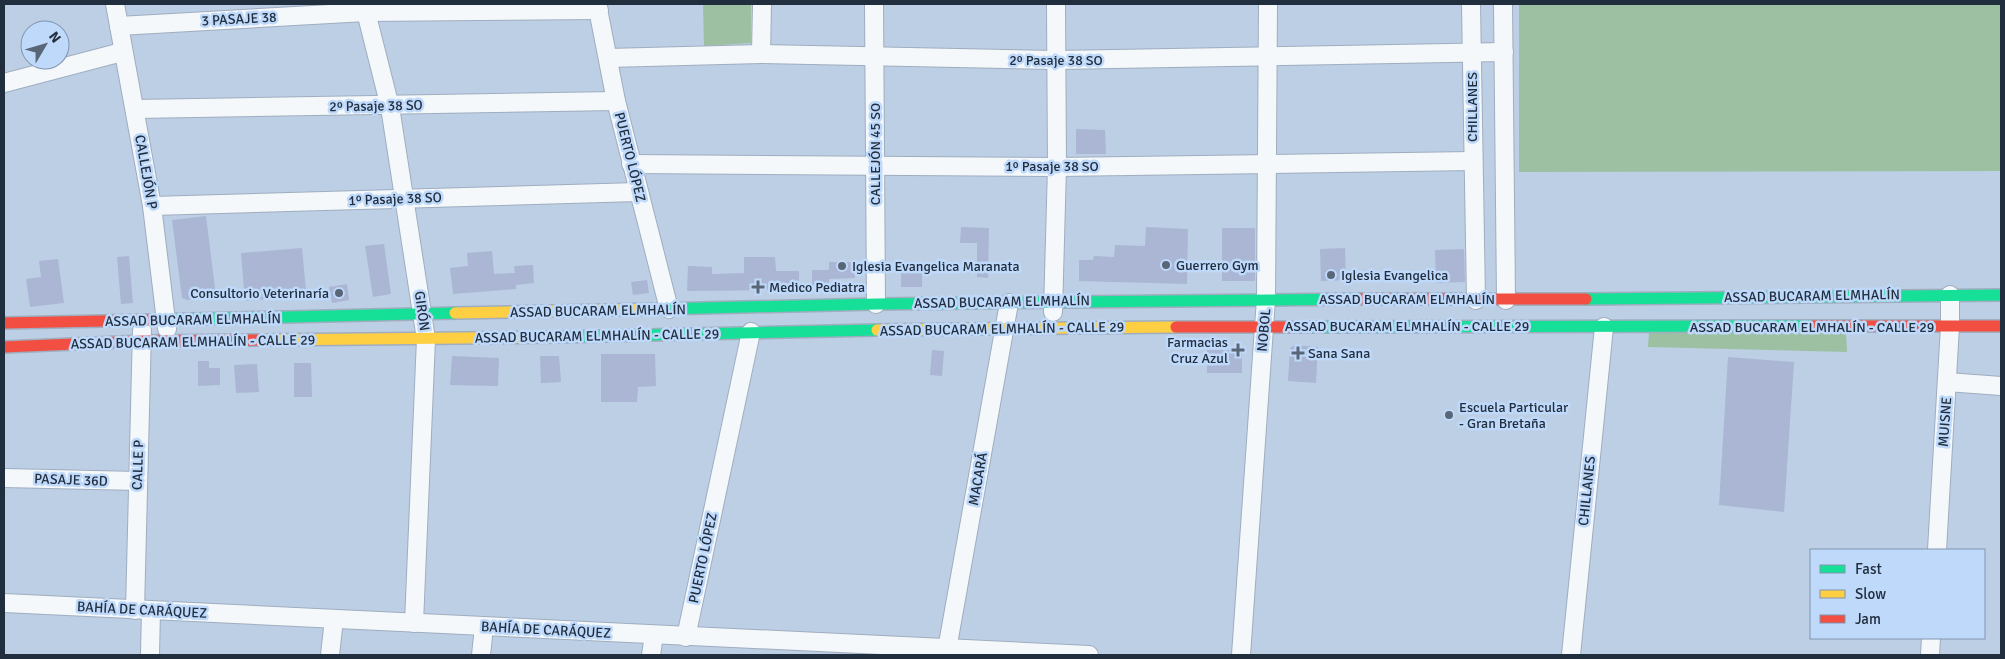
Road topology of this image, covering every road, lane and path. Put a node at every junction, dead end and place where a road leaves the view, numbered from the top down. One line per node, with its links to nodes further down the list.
1 (115, 4): 10 (street, CALLEJÓN P)
2 (762, 4): 14 (street)
3 (874, 4): 17 (street, CALLEJÓN 45 SO)
4 (1056, 4): 18 (street)
5 (1268, 4): 15 (street, NOBOL)
6 (1471, 4): 12 (street, CHILLANES)
7 (1503, 4): 13 (street)
8 (598, 7): 9 (street, 3 PASAJE 38); 16 (street, PUERTO LÓPEZ)
9 (365, 8): 10 (street, 3 PASAJE 38); 21 (street, GIRÓN)
10 (119, 26): 11 (street, CALLEJÓN P)
11 (122, 52): 19 (street); 22 (street, CALLEJÓN P)
12 (1472, 52): 13 (street, 2º Pasaje 38 SO); 15 (street, 2º Pasaje 38 SO); 23 (street, CHILLANES)
13 (1504, 52): 35 (street)
14 (762, 54): 16 (street, 2º Pasaje 38 SO); 17 (street, 2º Pasaje 38 SO)
15 (1267, 57): 18 (street, 2º Pasaje 38 SO); 25 (street, NOBOL)
16 (608, 58): 20 (street, PUERTO LÓPEZ)
17 (875, 58): 18 (street, 2º Pasaje 38 SO); 26 (street, CALLEJÓN 45 SO)
18 (1056, 60): 27 (street)
19 (4, 83)
20 (616, 101): 21 (street, 2º Pasaje 38 SO); 24 (street, PUERTO LÓPEZ)
21 (390, 106): 22 (street, 2º Pasaje 38 SO); 29 (street, GIRÓN)
22 (135, 109): 30 (street, CALLEJÓN P)
23 (1473, 161): 25 (street, 1º Pasaje 38 SO); 34 (street, CHILLANES)
24 (631, 164): 26 (street, 1º Pasaje 38 SO); 28 (street, PUERTO LÓPEZ)
25 (1266, 164): 27 (street, 1º Pasaje 38 SO); 33 (street, NOBOL)
26 (875, 165): 27 (street, 1º Pasaje 38 SO); 38 (street, CALLEJÓN 45 SO)
27 (1056, 167): 36 (street)
28 (638, 192): 29 (street, 1º Pasaje 38 SO); 39 (street, PUERTO LÓPEZ)
29 (406, 199): 30 (street, 1º Pasaje 38 SO); 40 (street, GIRÓN)
30 (152, 206): 41 (street, CALLEJÓN P)
31 (1950, 295): 32 (main road, ASSAD BUCARAM ELMHALÍN); 35 (main road, ASSAD BUCARAM ELMHALÍN); 45 (street, MUISNE)
32 (2001, 295)
33 (1266, 299): 34 (main road, ASSAD BUCARAM ELMHALÍN); 36 (main road, ASSAD BUCARAM ELMHALÍN); 44 (street, NOBOL)
34 (1476, 300): 35 (main road, ASSAD BUCARAM ELMHALÍN)
35 (1506, 300)
36 (1053, 302): 37 (main road, ASSAD BUCARAM ELMHALÍN); 47 (street)
37 (1009, 303): 38 (main road, ASSAD BUCARAM ELMHALÍN); 49 (street, MACARÁ)
38 (876, 304): 39 (main road, ASSAD BUCARAM ELMHALÍN)
39 (669, 310): 40 (main road, ASSAD BUCARAM ELMHALÍN)
40 (423, 315): 41 (main road, ASSAD BUCARAM ELMHALÍN); 51 (street, GIRÓN)
41 (166, 320): 42 (main road, ASSAD BUCARAM ELMHALÍN); 53 (street, CALLEJÓN P)
42 (142, 321): 43 (main road, ASSAD BUCARAM ELMHALÍN); 52 (street, CALLE P)
43 (4, 323)
44 (1264, 325): 47 (main road, ASSAD BUCARAM ELMHALÍN - CALLE 29); 48 (main road, ASSAD BUCARAM ELMHALÍN - CALLE 29); 75 (street, NOBOL)
45 (1950, 326): 46 (main road, ASSAD BUCARAM ELMHALÍN - CALLE 29); 48 (main road, ASSAD BUCARAM ELMHALÍN - CALLE 29); 55 (street, MUISNE)
46 (2001, 326)
47 (1052, 327): 49 (main road, ASSAD BUCARAM ELMHALÍN - CALLE 29)
48 (1604, 328): 76 (street, CHILLANES)
49 (1005, 329): 50 (main road, ASSAD BUCARAM ELMHALÍN - CALLE 29); 69 (street, MACARÁ)
50 (751, 332): 51 (main road, ASSAD BUCARAM ELMHALÍN - CALLE 29); 66 (street, PUERTO LÓPEZ)
51 (426, 339): 53 (main road, ASSAD BUCARAM ELMHALÍN - CALLE 29); 63 (street, GIRÓN)
52 (143, 341): 53 (main road, ASSAD BUCARAM ELMHALÍN - CALLE 29); 54 (main road, ASSAD BUCARAM ELMHALÍN - CALLE 29); 58 (street, CALLE P)
53 (167, 342)
54 (4, 347)
55 (1947, 382): 56 (street); 59 (street, MUISNE)
56 (2001, 386)
57 (4, 478): 58 (street, PASAJE 36D)
58 (138, 482): 61 (street, CALLE P)
59 (1937, 549)
60 (4, 603): 61 (street, BAHÍA DE CARÁQUEZ)
61 (143, 610): 62 (street, BAHÍA DE CARÁQUEZ); 70 (street, CALLE P)
62 (334, 619): 63 (street, BAHÍA DE CARÁQUEZ); 71 (street)
63 (414, 624): 64 (street, BAHÍA DE CARÁQUEZ)
64 (484, 627): 65 (street, BAHÍA DE CARÁQUEZ); 72 (street)
65 (654, 635): 66 (street, BAHÍA DE CARÁQUEZ); 73 (street)
66 (686, 637): 68 (street, BAHÍA DE CARÁQUEZ)
67 (1931, 639): 77 (street)
68 (772, 648): 69 (street, BAHÍA DE CARÁQUEZ)
69 (946, 653): 74 (street, BAHÍA DE CARÁQUEZ)
70 (150, 655)
71 (330, 655)
72 (481, 655)
73 (651, 655)
74 (1089, 655)
75 (1241, 655)
76 (1571, 655)
77 (1930, 655)

